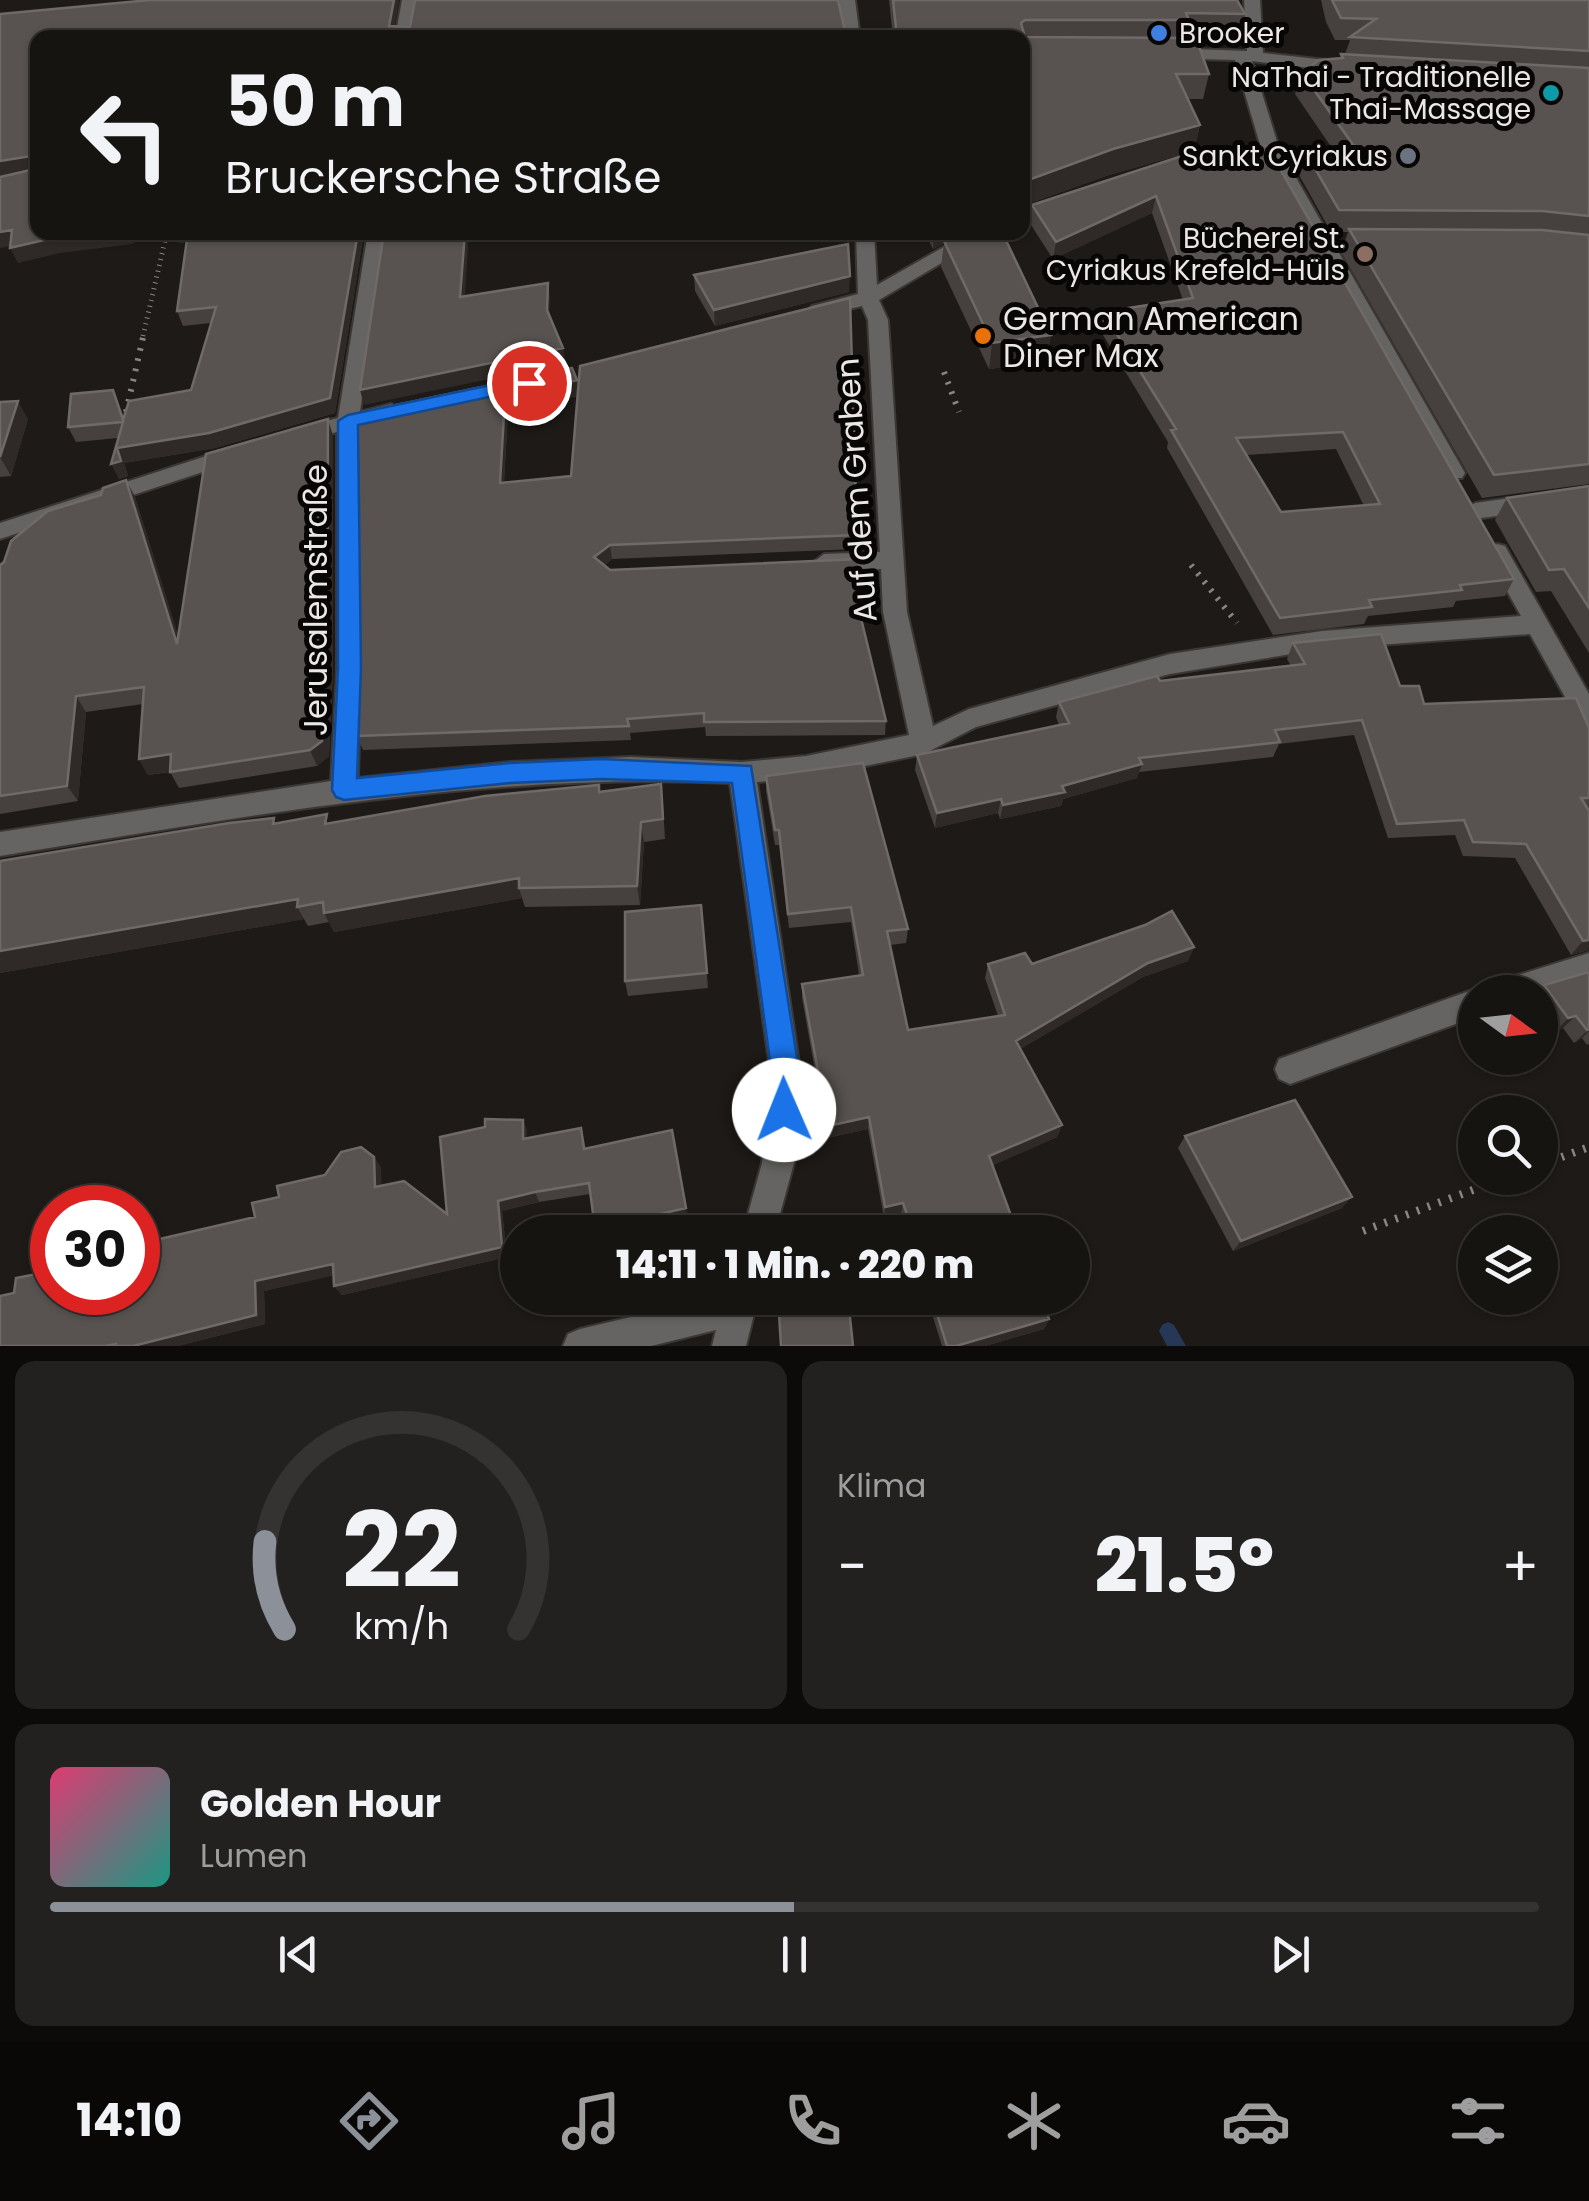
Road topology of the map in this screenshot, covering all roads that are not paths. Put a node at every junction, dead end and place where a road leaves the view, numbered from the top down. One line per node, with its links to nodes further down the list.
1 (410, 0): 4 (street)
2 (848, 0): 5 (street)
3 (1252, 0): 7 (street)
4 (404, 30)
5 (851, 30)
6 (1144, 53): 7 (street)
7 (1249, 54): 8 (street); 17 (street)
8 (1368, 68)
9 (376, 240): 15 (street, Jerusalemstraße)
10 (865, 240): 12 (street, Auf dem Graben)
11 (971, 240): 12 (street)
12 (868, 298): 13 (street); 20 (street, Auf dem Graben)
13 (793, 317)
14 (404, 408): 15 (street)
15 (348, 421): 18 (street); 26 (street, Jerusalemstraße)
16 (1589, 494): 17 (street)
17 (1475, 511): 22 (street)
18 (7, 530): 19 (street)
19 (5, 560)
20 (890, 560): 21 (street); 24 (street, Auf dem Graben)
21 (790, 564)
22 (1537, 624): 23 (street); 24 (street)
23 (1589, 717)
24 (924, 743): 25 (street)
25 (742, 773): 26 (street); 32 (street)
26 (344, 790): 27 (street)
27 (0, 844)
28 (1589, 966): 29 (street)
29 (1558, 976)
30 (1458, 1008): 31 (street)
31 (1290, 1069)
32 (763, 1215)
33 (695, 1315): 35 (street)
34 (736, 1315): 36 (street)
35 (580, 1346)
36 (729, 1346)

